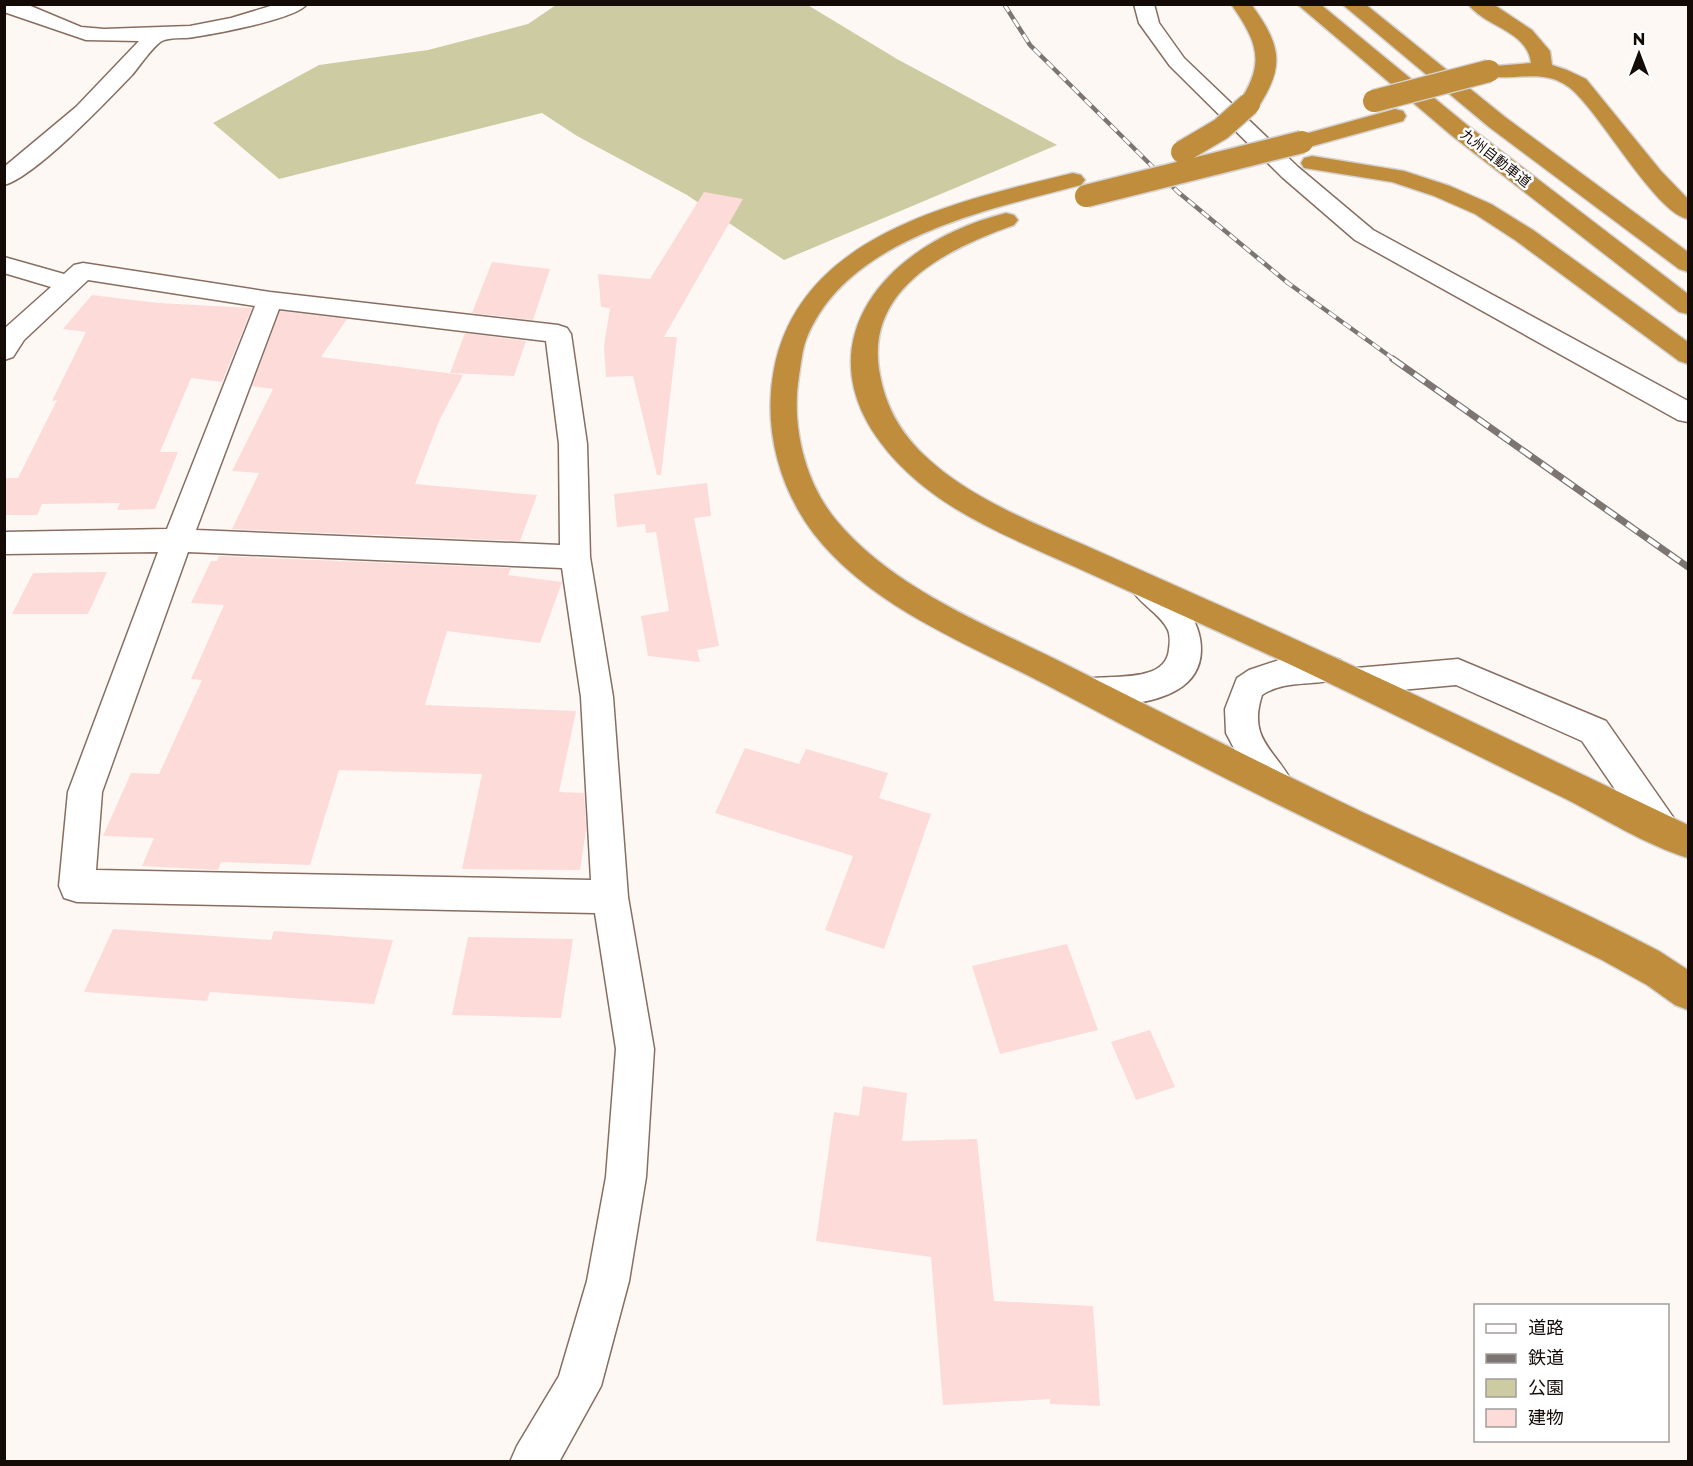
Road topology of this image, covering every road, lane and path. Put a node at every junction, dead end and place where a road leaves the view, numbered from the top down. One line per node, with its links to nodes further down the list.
1 (297, 4): 8 (street)
2 (1144, 4): 22 (street)
3 (1241, 4): 10 (highway, bridge)
4 (1307, 4): 19 (highway, 九州自動車道)
5 (1352, 4): 15 (highway, 九州自動車道)
6 (1478, 4): 9 (highway)
7 (4, 6): 8 (street)
8 (156, 35): 12 (street)
9 (1542, 69): 10 (highway, bridge); 11 (highway); 14 (highway)
10 (1182, 152): 13 (highway)
11 (1307, 153): 13 (highway, bridge); 21 (highway)
12 (4, 178)
13 (1079, 188): 26 (highway); 28 (highway)
14 (1689, 212)
15 (1689, 264)
16 (4, 265): 17 (street)
17 (69, 284): 18 (street); 20 (street)
18 (270, 300): 23 (street); 25 (street)
19 (1689, 306)
20 (4, 351)
21 (1689, 356)
22 (1689, 414)
23 (177, 540): 24 (street); 25 (street); 31 (street)
24 (4, 543)
25 (574, 557): 31 (street)
26 (1146, 588): 27 (highway); 28 (street)
27 (1342, 675): 29 (street); 30 (highway); 30 (street)
28 (1087, 690): 29 (highway)
29 (1277, 786): 32 (highway)
30 (1675, 835)
31 (610, 897): 33 (street)
32 (1684, 986)
33 (533, 1461)

